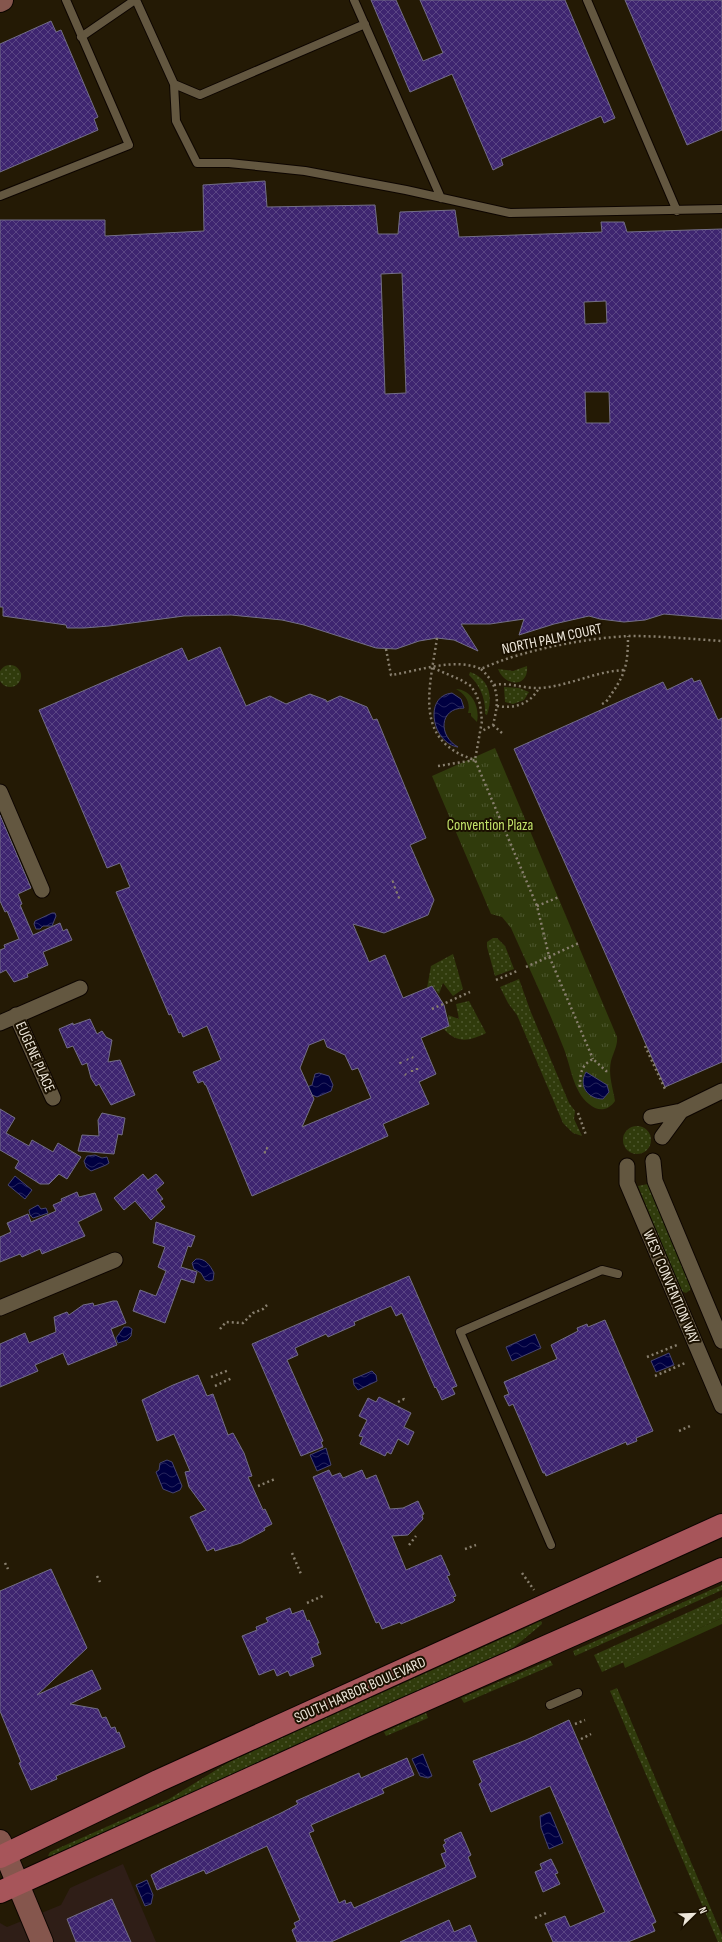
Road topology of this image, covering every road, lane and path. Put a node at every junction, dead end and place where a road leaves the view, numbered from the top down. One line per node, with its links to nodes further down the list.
1 (66, 0): 6 (lane)
2 (136, 0): 6 (lane); 7 (lane)
3 (354, 0): 5 (lane)
4 (586, 0): 11 (lane)
5 (364, 24): 7 (lane); 9 (lane)
6 (82, 37): 8 (lane)
7 (174, 84): 9 (lane)
8 (0, 196)
9 (441, 198): 11 (lane)
10 (722, 209): 11 (lane)
11 (677, 211)
12 (628, 636): 14 (path, NORTH PALM COURT); 17 (path, NORTH PALM COURT); 18 (path)
13 (437, 638): 16 (path)
14 (722, 641)
15 (386, 649): 16 (path)
16 (433, 668): 17 (path); 24 (path); 26 (path)
17 (481, 669): 19 (path)
18 (625, 670): 20 (path); 21 (path)
19 (494, 685): 20 (path); 22 (path)
20 (539, 688): 22 (path)
21 (602, 704)
22 (497, 706): 23 (path)
23 (493, 725): 24 (path); 25 (path)
24 (482, 731): 26 (path)
25 (502, 732)
26 (475, 760): 27 (path); 31 (path)
27 (438, 766)
28 (1, 799): 29 (street)
29 (42, 890)
30 (559, 896): 31 (path)
31 (537, 906): 33 (path)
32 (579, 943): 33 (path)
33 (549, 956): 34 (path); 43 (path)
34 (526, 967)
35 (517, 971): 36 (path)
36 (496, 980)
37 (80, 988): 40 (street)
38 (470, 992): 39 (path)
39 (432, 1009)
40 (16, 1016): 41 (street); 48 (street, EUGENE PLACE)
41 (0, 1023)
42 (646, 1046): 46 (path)
43 (593, 1059): 44 (path); 45 (path)
44 (610, 1071)
45 (580, 1088)
46 (665, 1090)
47 (722, 1091): 49 (street)
48 (53, 1098)
49 (681, 1111): 51 (street); 53 (street)
50 (578, 1113): 52 (path)
51 (651, 1117)
52 (586, 1136)
53 (662, 1137)
54 (653, 1161): 61 (street, WEST CONVENTION WAY)
55 (627, 1166): 72 (street, WEST CONVENTION WAY)
56 (115, 1260): 59 (street)
57 (618, 1274): 81 (lane)
58 (267, 1305): 60 (path)
59 (0, 1308)
60 (220, 1329)
61 (722, 1340)
62 (677, 1345): 63 (path)
63 (647, 1357)
64 (685, 1363): 66 (path)
65 (228, 1370): 67 (path)
66 (655, 1376)
67 (211, 1377)
68 (232, 1378): 69 (path)
69 (215, 1386)
70 (406, 1401): 71 (path)
71 (398, 1402)
72 (722, 1406)
73 (690, 1426): 74 (path)
74 (679, 1432)
75 (275, 1478): 76 (path)
76 (258, 1486)
77 (722, 1525): 100 (main road, SOUTH HARBOR BOULEVARD)
78 (416, 1536): 79 (path)
79 (409, 1545)
80 (476, 1545): 82 (path)
81 (551, 1545)
82 (465, 1549)
83 (292, 1554): 88 (path)
84 (5, 1563): 85 (path)
85 (8, 1569)
86 (722, 1569): 101 (main road)
87 (522, 1573): 91 (path)
88 (301, 1574)
89 (97, 1576): 90 (path)
90 (100, 1582)
91 (534, 1590)
92 (325, 1596): 93 (path)
93 (307, 1603)
94 (578, 1693): 95 (lane)
95 (550, 1705)
96 (585, 1720): 97 (path)
97 (575, 1724)
98 (592, 1734): 99 (path)
99 (581, 1739)
100 (2, 1851): 101 (main road)
101 (9, 1888): 104 (main road)
102 (546, 1913): 103 (path)
103 (535, 1918)
104 (42, 1942)

